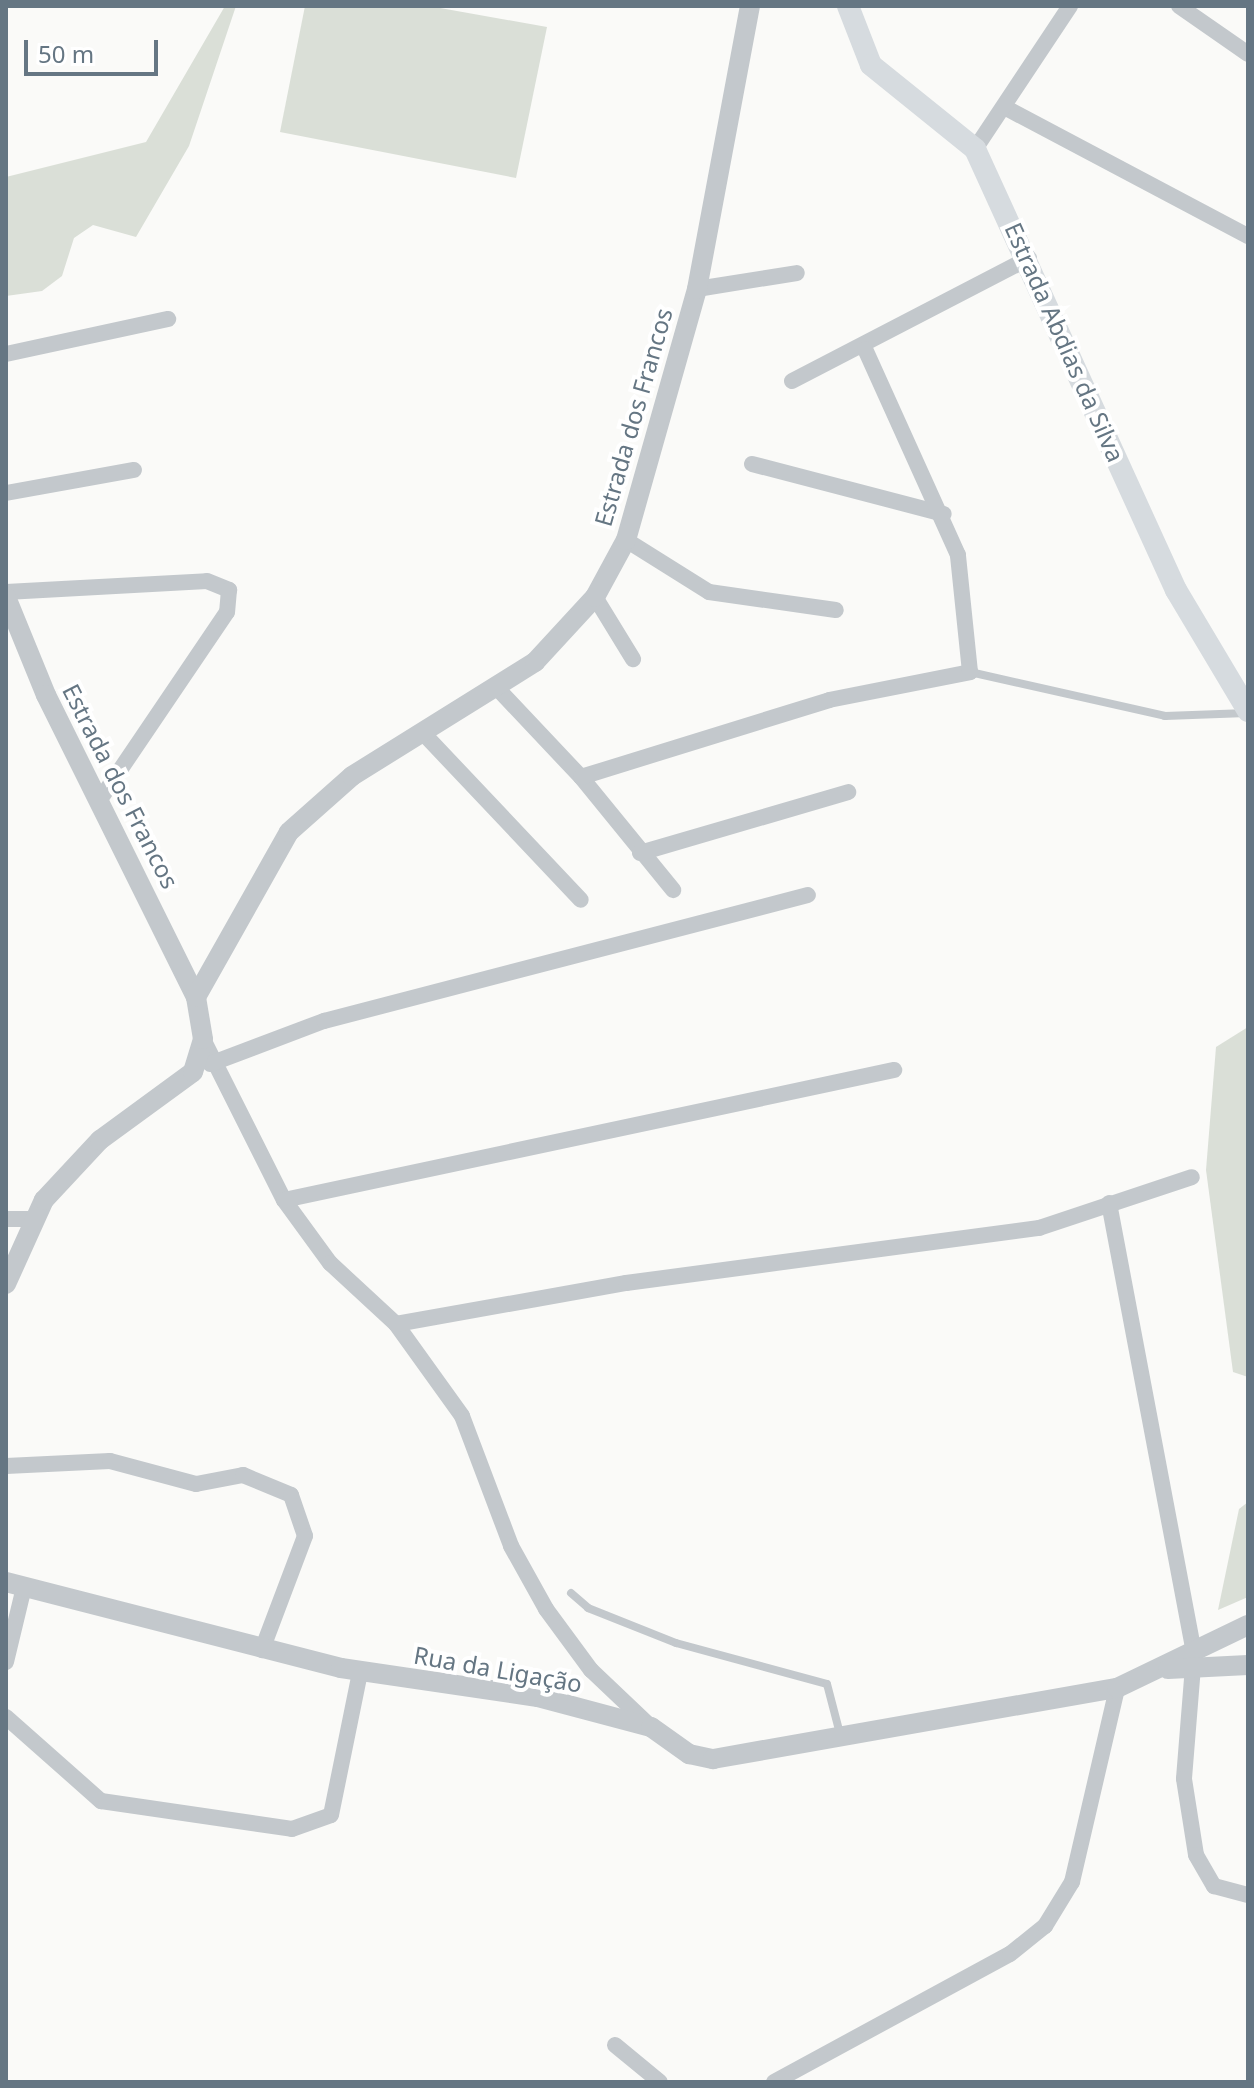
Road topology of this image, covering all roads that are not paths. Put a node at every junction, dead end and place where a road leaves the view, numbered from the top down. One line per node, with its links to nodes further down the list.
1 (750, 6): 11 (street, Estrada dos Francos)
2 (848, 6): 7 (main road, Estrada Abdias da Silva)
3 (1070, 6): 6 (street)
4 (1179, 6): 5 (street)
5 (1248, 54)
6 (1006, 108): 7 (street); 8 (street)
7 (975, 149): 9 (main road, Estrada Abdias da Silva)
8 (1248, 236)
9 (1029, 258): 13 (street); 27 (main road, Estrada Abdias da Silva)
10 (797, 273): 11 (street)
11 (697, 289): 20 (street, Estrada dos Francos)
12 (168, 319): 14 (street)
13 (865, 349): 15 (street); 19 (street)
14 (6, 354)
15 (792, 381)
16 (752, 464): 19 (street)
17 (134, 470): 18 (street)
18 (6, 493)
19 (944, 514): 25 (street)
20 (626, 540): 22 (street, Estrada dos Francos); 23 (street)
21 (6, 594): 31 (street, Estrada dos Francos); 31 (street)
22 (595, 597): 24 (street); 26 (street, Estrada dos Francos)
23 (836, 610)
24 (633, 659)
25 (970, 672): 27 (lane); 29 (street)
26 (498, 689): 28 (street, Estrada dos Francos); 29 (street)
27 (1248, 712)
28 (424, 734): 35 (street); 36 (street, Estrada dos Francos)
29 (581, 777): 32 (street)
30 (848, 792): 32 (street)
31 (101, 798): 36 (street, Estrada dos Francos)
32 (640, 853): 33 (street)
33 (673, 890)
34 (808, 895): 38 (street)
35 (581, 900)
36 (196, 997): 37 (street, Estrada dos Francos)
37 (203, 1039): 38 (street); 44 (street)
38 (210, 1064): 41 (street)
39 (894, 1070): 41 (street)
40 (1192, 1177): 42 (street)
41 (284, 1200): 46 (street)
42 (1109, 1203): 46 (street); 52 (street)
43 (6, 1219): 44 (street)
44 (33, 1219): 45 (street)
45 (6, 1284)
46 (396, 1324): 58 (street)
47 (6, 1466): 51 (street)
48 (15, 1584): 51 (street, Rua da Ligação); 53 (street)
49 (571, 1593): 59 (lane)
50 (1248, 1625): 52 (street, Rua da Ligação)
51 (262, 1650): 55 (street, Rua da Ligação)
52 (1195, 1661): 54 (street, Rua da Ligação); 56 (street, Rua da Ligação); 60 (street)
53 (6, 1662)
54 (1248, 1665)
55 (360, 1672): 57 (street); 58 (street, Rua da Ligação)
56 (1117, 1688): 59 (street, Rua da Ligação); 63 (street)
57 (6, 1717)
58 (651, 1727): 59 (street, Rua da Ligação)
59 (841, 1739)
60 (1248, 1895)
61 (615, 2045): 62 (street)
62 (660, 2082)
63 (774, 2082)

